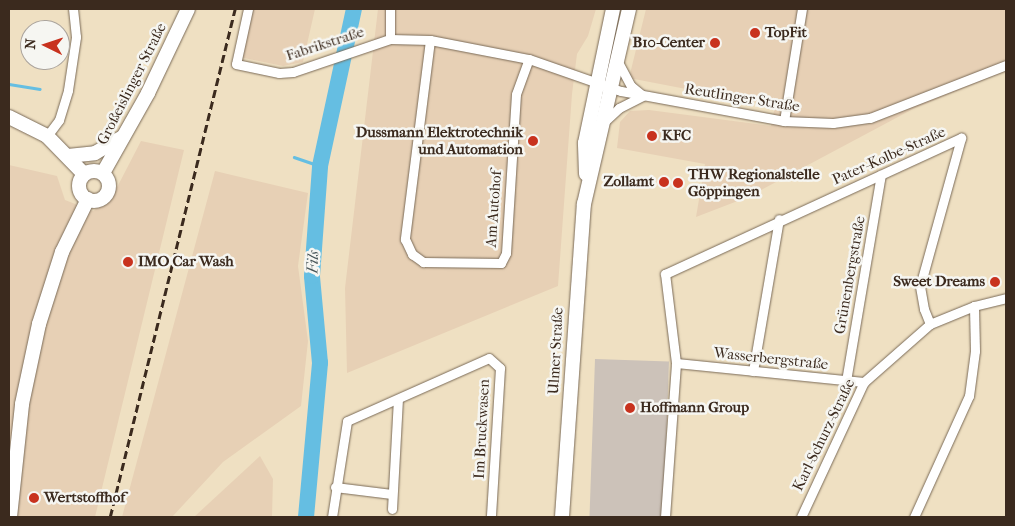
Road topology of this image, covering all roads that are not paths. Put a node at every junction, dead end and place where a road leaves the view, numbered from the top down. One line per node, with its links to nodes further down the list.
1 (73, 9): 20 (street)
2 (188, 9): 19 (main road, Großeislinger Straße)
3 (248, 9): 8 (street, Fabrikstraße)
4 (390, 9): 8 (street)
5 (613, 9): 13 (main road, Ulmer Straße)
6 (629, 9): 11 (main road, Ulmer Straße)
7 (802, 9): 17 (street)
8 (390, 39): 9 (street)
9 (430, 40): 10 (street); 10 (street, Am Autohof)
10 (529, 59): 13 (street)
11 (616, 59): 14 (main road, Ulmer Straße); 15 (street)
12 (1006, 65): 17 (street, Reutlinger Straße)
13 (595, 84): 14 (street); 25 (main road, Ulmer Straße)
14 (609, 87): 15 (street, Reutlinger Straße); 18 (main road, Ulmer Straße)
15 (643, 96): 17 (street, Reutlinger Straße); 18 (street)
16 (9, 117): 20 (main road)
17 (784, 121)
18 (602, 124): 25 (main road, Ulmer Straße)
19 (126, 135): 21 (main road); 23 (main road, Großeislinger Straße)
20 (47, 136): 21 (main road)
21 (68, 156): 22 (main road)
22 (84, 174): 23 (main road); 26 (main road)
23 (103, 174): 26 (main road)
24 (881, 174): 27 (street, Pater-Kolbe-Straße); 30 (street, Pater-Kolbe-Straße); 33 (street, Grünenbergstraße)
25 (587, 187): 42 (main road, Ulmer Straße)
26 (88, 199): 39 (main road)
27 (779, 220): 31 (street, Pater-Kolbe-Straße); 32 (street)
28 (1006, 298): 29 (street, Karl-Schurz-Straße)
29 (974, 306): 30 (street, Karl-Schurz-Straße); 45 (street)
30 (930, 324): 34 (street, Karl-Schurz-Straße)
31 (676, 363): 32 (street, Wasserbergstraße); 43 (street)
32 (753, 371): 33 (street, Wasserbergstraße)
33 (846, 381): 34 (street, Wasserbergstraße)
34 (864, 382): 44 (street, Karl-Schurz-Straße)
35 (398, 399): 36 (street, Im Bruckwasen); 37 (street); 41 (street, Im Bruckwasen)
36 (335, 487): 37 (street); 40 (street, Im Bruckwasen)
37 (392, 494): 38 (street)
38 (392, 509)
39 (10, 517)
40 (332, 517)
41 (491, 517)
42 (562, 517)
43 (665, 517)
44 (801, 517)
45 (914, 517)

